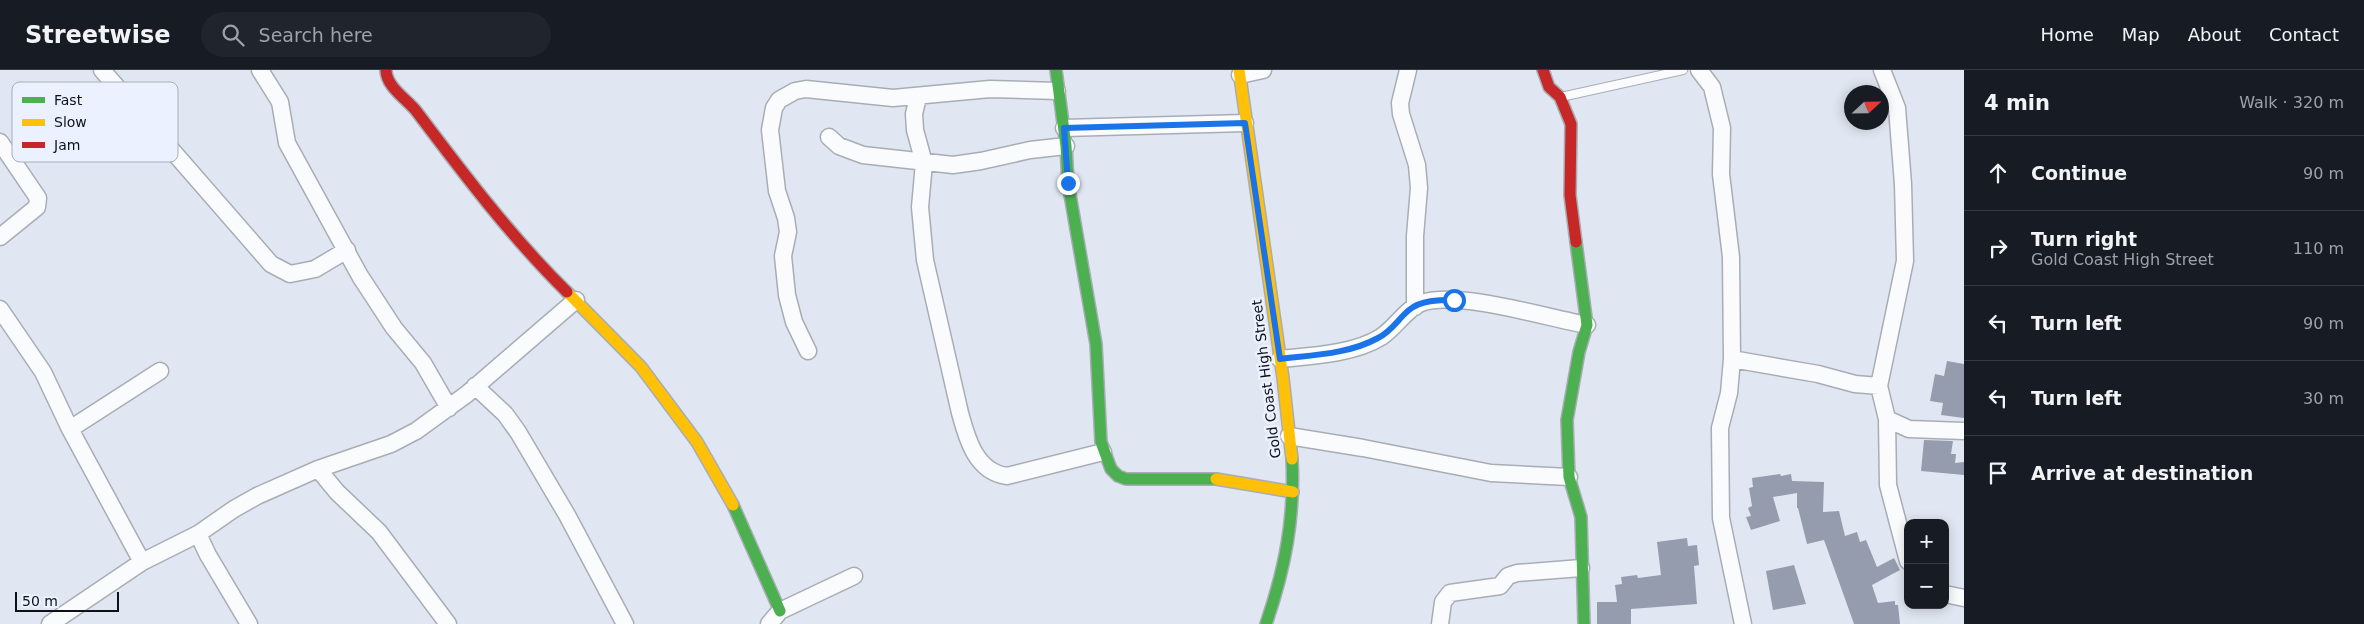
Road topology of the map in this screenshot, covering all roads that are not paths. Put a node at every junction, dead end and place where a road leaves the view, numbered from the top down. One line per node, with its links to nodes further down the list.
1 (102, 70): 12 (street)
2 (260, 70): 26 (street)
3 (386, 70): 27 (street)
4 (1056, 70): 13 (street)
5 (1263, 70): 11 (street)
6 (1408, 70): 28 (street)
7 (1543, 70): 15 (street)
8 (1683, 70): 15 (lane)
9 (1699, 70): 33 (street)
10 (1882, 70): 36 (street)
11 (1240, 72): 16 (street, Gold Coast High Street)
12 (112, 82)
13 (1057, 91): 14 (street); 17 (street)
14 (918, 97): 24 (street); 31 (street)
15 (1560, 97): 30 (street)
16 (1245, 123): 17 (street); 32 (street, Gold Coast High Street)
17 (1064, 128): 20 (street)
18 (828, 137): 24 (street)
19 (0, 142): 22 (street)
20 (1066, 146): 24 (street); 42 (street)
21 (178, 157): 26 (street)
22 (12, 160)
23 (14, 162): 25 (street)
24 (924, 163): 42 (street)
25 (0, 237)
26 (347, 250): 37 (street)
27 (576, 300): 35 (street); 53 (street)
28 (1415, 307): 30 (street); 32 (street)
29 (0, 309): 39 (street)
30 (1587, 325): 44 (street)
31 (808, 351)
32 (1280, 359): 41 (street, Gold Coast High Street)
33 (1732, 359): 36 (street); 62 (street)
34 (160, 371): 39 (street)
35 (475, 386): 37 (street); 57 (street)
36 (1879, 386): 38 (street)
37 (449, 408): 43 (street)
38 (1887, 418): 40 (street); 47 (street)
39 (70, 429): 48 (street)
40 (1964, 431)
41 (1289, 436): 44 (street); 45 (street, Gold Coast High Street)
42 (1103, 452): 45 (street)
43 (318, 469): 46 (street); 56 (street)
44 (1568, 477): 49 (street)
45 (1292, 492): 59 (street, Gold Coast High Street)
46 (198, 534): 48 (street); 55 (street)
47 (1904, 546)
48 (142, 562): 54 (street)
49 (1581, 568): 60 (street); 61 (street)
50 (854, 576): 53 (street)
51 (1949, 595): 52 (street)
52 (1964, 598)
53 (780, 611): 58 (street)
54 (50, 624)
55 (249, 624)
56 (448, 624)
57 (625, 624)
58 (769, 624)
59 (1266, 624)
60 (1440, 624)
61 (1584, 624)
62 (1742, 624)

